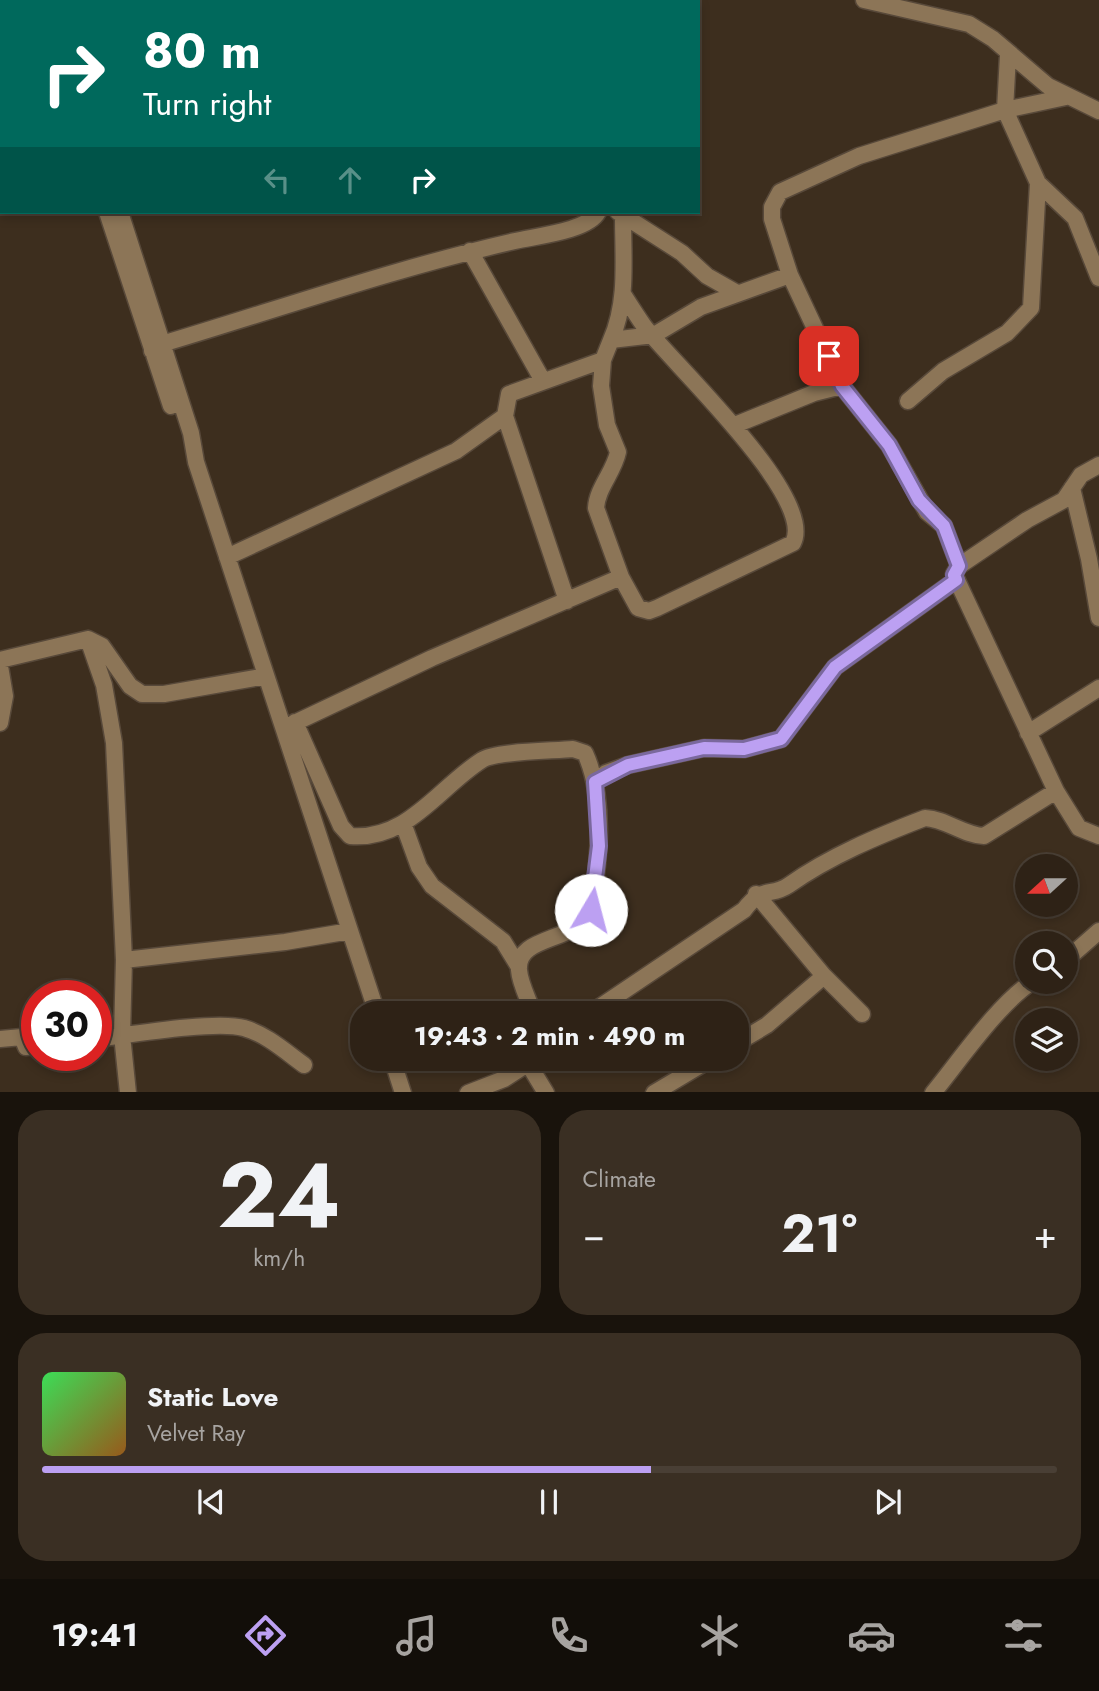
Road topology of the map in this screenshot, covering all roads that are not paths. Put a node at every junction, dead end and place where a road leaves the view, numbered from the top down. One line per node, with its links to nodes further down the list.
1 (864, 0): 2 (street)
2 (1008, 55): 3 (street); 4 (street)
3 (1066, 97): 4 (street); 5 (street)
4 (1005, 110): 6 (street); 12 (street)
5 (1099, 111)
6 (1038, 183): 13 (street); 22 (street)
7 (108, 214): 18 (street)
8 (121, 214): 18 (street)
9 (597, 214): 11 (street)
10 (621, 214): 14 (street); 15 (street)
11 (471, 251): 18 (street); 20 (street)
12 (790, 275): 14 (street); 21 (street)
13 (1099, 278)
14 (737, 293): 16 (street)
15 (624, 294): 16 (street); 17 (street)
16 (654, 335): 17 (street); 24 (street)
17 (611, 340): 19 (street)
18 (157, 347): 27 (street)
19 (603, 360): 20 (street); 29 (street)
20 (543, 381): 23 (street)
21 (842, 386): 24 (street); 28 (street)
22 (908, 401)
23 (505, 416): 27 (street); 30 (street)
24 (735, 425): 29 (street)
25 (1099, 465): 26 (street)
26 (1072, 488): 28 (street); 31 (street)
27 (227, 557): 35 (street)
28 (958, 573): 39 (street); 40 (street)
29 (621, 577): 30 (street)
30 (567, 601): 38 (street)
31 (1099, 618)
32 (88, 639): 33 (street); 35 (street); 50 (street)
33 (0, 660)
34 (0, 666): 37 (street)
35 (266, 677): 38 (street)
36 (1099, 688): 39 (street)
37 (0, 723)
38 (290, 725): 42 (street); 47 (street)
39 (1028, 733): 41 (street)
40 (595, 782): 42 (street); 51 (street)
41 (1056, 791): 43 (street); 46 (street)
42 (403, 823): 51 (street)
43 (1079, 828): 44 (street); 45 (street)
44 (1099, 836)
45 (1099, 851)
46 (756, 894): 52 (street); 56 (street)
47 (350, 931): 50 (street); 54 (street)
48 (1099, 931): 49 (street)
49 (1078, 949)
50 (124, 960): 58 (street)
51 (519, 967): 55 (street)
52 (824, 975): 57 (street); 59 (street)
53 (1015, 994): 73 (street)
54 (373, 1001)
55 (529, 1001)
56 (609, 1001)
57 (862, 1014)
58 (122, 1035): 61 (street); 63 (street); 68 (street)
59 (749, 1036)
60 (21, 1037): 62 (street)
61 (112, 1037)
62 (0, 1039)
63 (304, 1065)
64 (396, 1071): 69 (street)
65 (517, 1071): 70 (street)
66 (536, 1071): 71 (street)
67 (691, 1071): 72 (street)
68 (128, 1092)
69 (403, 1092)
70 (471, 1092)
71 (547, 1092)
72 (656, 1092)
73 (934, 1092)

